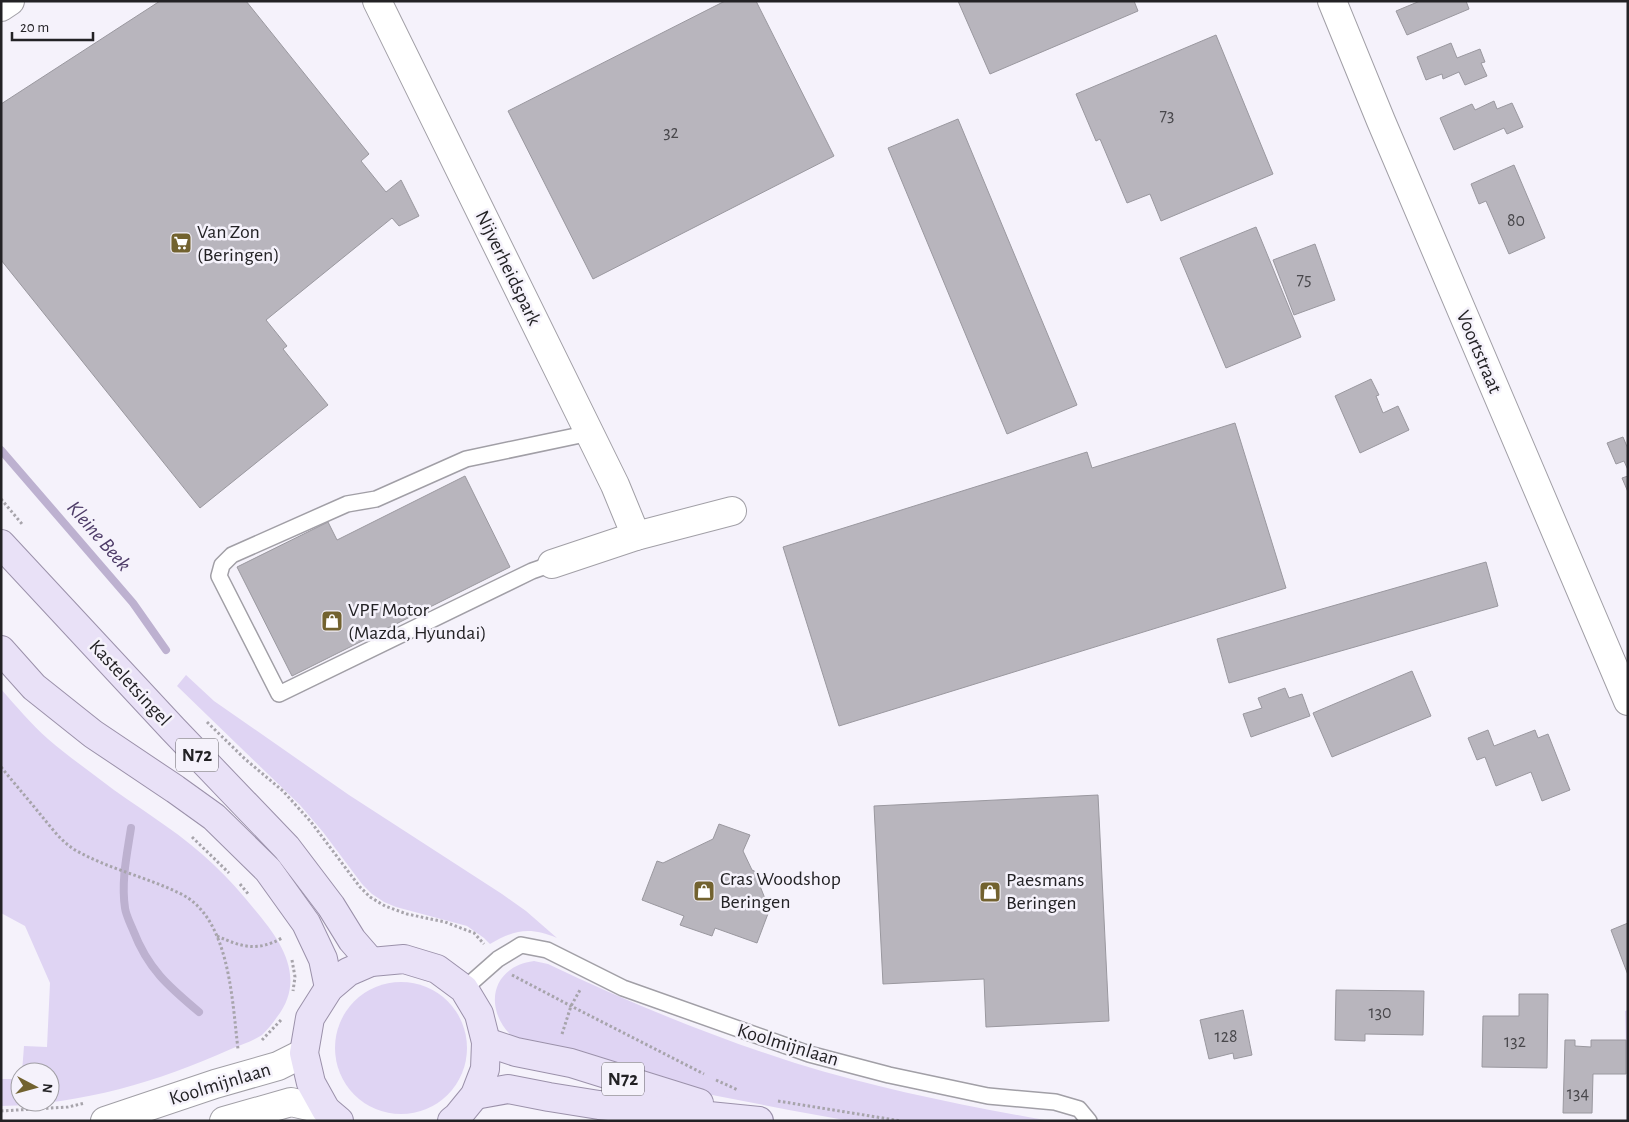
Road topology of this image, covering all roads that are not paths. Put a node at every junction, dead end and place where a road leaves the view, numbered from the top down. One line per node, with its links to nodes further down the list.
1 (10, 1): 4 (street)
2 (376, 1): 5 (street, Nijverheidspark)
3 (1332, 1): 11 (street, Voortstraat)
4 (1, 6)
5 (590, 433): 7 (street, Nijverheidspark); 9 (lane)
6 (732, 511): 7 (street)
7 (636, 536): 9 (street)
8 (1, 544): 12 (main road, Kasteletsingel / N72)
9 (552, 564)
10 (1, 650): 13 (main road, N72)
11 (1628, 701)
12 (371, 962): 13 (main road); 14 (main road)
13 (329, 988): 16 (main road)
14 (464, 990): 15 (main road); 23 (lane, Koolmijnlaan)
15 (486, 1042): 17 (main road); 18 (main road, N72)
16 (304, 1053): 19 (main road); 20 (street, Koolmijnlaan)
17 (475, 1094): 18 (main road, N72); 22 (main road)
18 (762, 1113)
19 (333, 1115): 21 (street, Koolmijnlaan)
20 (105, 1121)
21 (224, 1121)
22 (452, 1121)
23 (1088, 1121)

